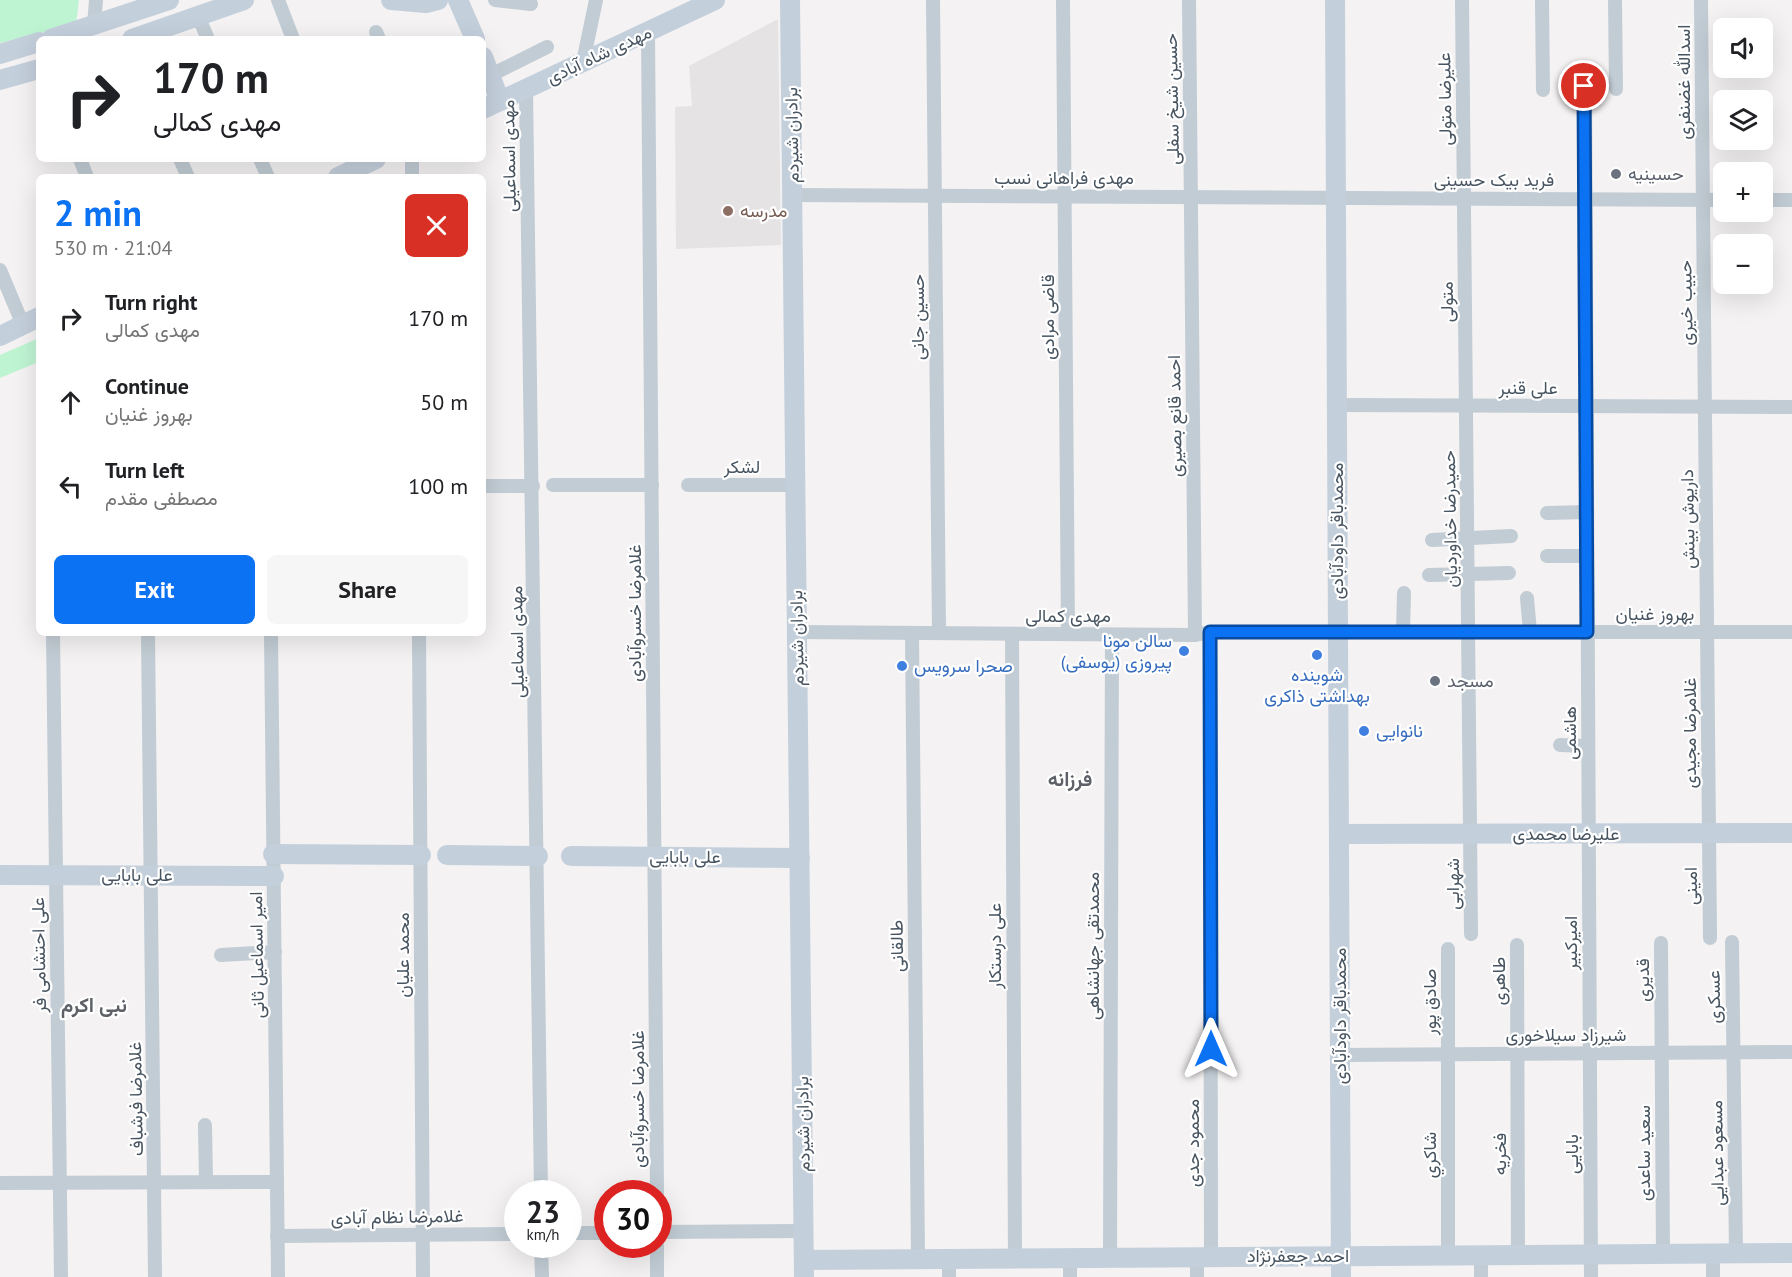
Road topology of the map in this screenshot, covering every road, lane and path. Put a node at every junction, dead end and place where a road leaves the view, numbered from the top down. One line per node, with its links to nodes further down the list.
1 (96, 0): 24 (street)
2 (169, 0): 22 (street)
3 (244, 0): 21 (street)
4 (278, 0): 29 (street)
5 (391, 0): 6 (street)
6 (438, 0)
7 (459, 0): 30 (street)
8 (495, 0): 20 (street)
9 (596, 0): 34 (street)
10 (716, 0): 23 (street, مهدی شاه آبادی)
11 (790, 0): 45 (street, برادران شیردم)
12 (933, 0): 46 (street, حسین جانی)
13 (1063, 0): 47 (street, قاضی مرادی)
14 (1189, 0): 48 (street, حسین شیخ سفلی)
15 (1335, 0): 49 (street, محمدباقر داودآبادی)
16 (1462, 0): 50 (street, علیرضا متولی)
17 (1542, 0): 41 (street)
18 (1616, 0): 40 (street)
19 (1701, 0): 52 (street, اسدالله غضنفری)
20 (531, 4)
21 (198, 16): 27 (street); 28 (street)
22 (118, 18): 24 (street); 26 (street)
23 (648, 32): 34 (street, مهدی شاه آبادی); 65 (street, غلامرضا خسروآبادی)
24 (96, 33): 25 (street)
25 (74, 36)
26 (126, 36)
27 (141, 36)
28 (207, 36)
29 (292, 36)
30 (474, 36)
31 (36, 43): 33 (street)
32 (547, 47): 35 (street)
33 (0, 54)
34 (583, 62): 39 (street, مهدی شاه آبادی)
35 (487, 66): 42 (street)
36 (36, 70): 37 (street)
37 (0, 80)
38 (1584, 86): 51 (street, هاشمی)
39 (526, 89): 42 (street, مهدی شاه آبادی); 69 (street, مهدی اسماعیلی)
40 (1616, 89)
41 (1543, 90)
42 (492, 105)
43 (367, 162): 44 (street)
44 (343, 170)
45 (793, 195): 46 (street, مهدی فراهانی نسب); 67 (street, برادران شیردم)
46 (935, 196): 47 (street, مهدی فراهانی نسب); 92 (street, حسین جانی)
47 (1065, 196): 48 (street, مهدی فراهانی نسب); 94 (street, قاضی مرادی)
48 (1191, 197): 49 (street, مهدی فراهانی نسب); 96 (street, احمد قانع بصیری)
49 (1336, 198): 50 (street, فرید بیک حسینی); 59 (street, محمدباقر داودآبادی)
50 (1464, 198): 51 (street, فرید بیک حسینی); 60 (street, متولی)
51 (1585, 199): 52 (street, فرید بیک حسینی); 61 (street, هاشمی)
52 (1703, 200): 53 (street, فرید بیک حسینی); 62 (street, حبیب خیری)
53 (1713, 200)
54 (1773, 200): 55 (street)
55 (1792, 200)
56 (0, 270): 57 (street)
57 (31, 321): 58 (street)
58 (0, 336)
59 (1337, 405): 60 (street, علی قنبر); 84 (street, محمدباقر داودآبادی)
60 (1466, 406): 61 (street, علی قنبر); 74 (street, حمیدرضا خداوردیان)
61 (1586, 406): 62 (street, علی قنبر); 70 (street, هاشمی)
62 (1705, 407): 63 (street, علی قنبر); 89 (street, داریوش بینش)
63 (1792, 407)
64 (553, 485): 65 (street)
65 (652, 485): 113 (street, غلامرضا خسروآبادی)
66 (687, 485): 67 (street, لشكر)
67 (796, 485): 82 (street, برادران شیردم)
68 (486, 486): 69 (street)
69 (534, 486): 111 (street, مهدی اسماعیلی)
70 (1587, 512): 71 (street); 76 (street, هاشمی)
71 (1547, 513)
72 (1511, 536): 74 (street)
73 (1432, 540): 74 (street)
74 (1466, 540): 79 (street, حمیدرضا خداوردیان)
75 (1547, 556): 76 (street)
76 (1587, 556): 88 (street, هاشمی)
77 (1509, 573): 79 (street)
78 (1429, 575): 79 (street)
79 (1469, 576): 86 (street, حمیدرضا خداوردیان)
80 (1404, 593): 85 (street)
81 (1527, 598): 87 (street)
82 (797, 632): 91 (street, مهدی کمالی); 114 (street, برادران شیردم)
83 (1210, 632): 84 (street, مهدی کمالی); 96 (street, مهدی کمالی); 156 (street, محمود جدی)
84 (1338, 632): 85 (street, بهروز غنیان); 105 (street, محمدباقر داودآبادی)
85 (1403, 632): 86 (street, بهروز غنیان)
86 (1468, 632): 87 (street, بهروز غنیان); 106 (street, حمیدرضا خداوردیان)
87 (1530, 632): 88 (street, بهروز غنیان)
88 (1587, 632): 89 (street, بهروز غنیان); 102 (street, هاشمی)
89 (1707, 632): 90 (street, بهروز غنیان); 103 (street, غلامرضا مجیدی)
90 (1792, 632)
91 (912, 633): 92 (street, مهدی کمالی); 161 (street, طالقانی)
92 (939, 633): 93 (street, مهدی کمالی)
93 (1012, 634): 94 (street, مهدی کمالی); 159 (street, علی درستکار)
94 (1068, 634): 95 (street, مهدی کمالی)
95 (1112, 635): 96 (street, مهدی کمالی); 160 (street, محمدتقی جهانشاهی)
96 (1195, 635)
97 (53, 636): 116 (street, علی احتشامی فر)
98 (148, 636): 117 (street, غلامرضا فرشباف)
99 (271, 636): 108 (street, امیر اسماعیل ثانی)
100 (419, 636): 109 (street, محمد علیان)
101 (1560, 745): 102 (street)
102 (1588, 746): 107 (street, هاشمی)
103 (1709, 833): 104 (street, علیرضا محمدی); 107 (street, علیرضا محمدی); 120 (street, امینی)
104 (1792, 833)
105 (1339, 834): 106 (street, علیرضا محمدی); 131 (street, محمدباقر داودآبادی)
106 (1470, 834): 107 (street, علیرضا محمدی); 119 (street, شهرابی)
107 (1588, 834): 129 (street, امیرکبیر)
108 (273, 854): 109 (street); 118 (street, امیر اسماعیل ثانی)
109 (421, 855): 145 (street, محمد علیان)
110 (447, 855): 111 (street)
111 (537, 856): 135 (street, مهدی اسماعیلی)
112 (571, 856): 113 (street, علی بابایی)
113 (655, 857): 114 (street, علی بابایی); 136 (street, غلامرضا خسروآبادی)
114 (800, 858): 142 (street, برادران شیردم)
115 (0, 875): 116 (street, علی بابایی)
116 (56, 875): 117 (street, علی بابایی); 141 (street, علی احتشامی فر)
117 (152, 875): 118 (street, علی بابایی); 137 (street, غلامرضا فرشباف)
118 (274, 876): 125 (street, امیر اسماعیل ثانی)
119 (1471, 934)
120 (1710, 938)
121 (1732, 942): 127 (street, عسکری)
122 (1661, 943): 130 (street, قدیری)
123 (1517, 945): 133 (street, طاهری)
124 (1448, 949): 132 (street, صادق پور)
125 (274, 952): 126 (street); 139 (street, امیر اسماعیل ثانی)
126 (221, 955)
127 (1733, 1052): 128 (street, شیرزاد سیلاخوری); 130 (street, شیرزاد سیلاخوری); 147 (street, مسعود عبدایی)
128 (1792, 1052)
129 (1590, 1053): 130 (street, شیرزاد سیلاخوری); 133 (street, شیرزاد سیلاخوری); 149 (street, بابایی)
130 (1662, 1053): 150 (street, سعید ساعدی)
131 (1340, 1054): 132 (street, شیرزاد سیلاخوری); 155 (street, محمدباقر داودآبادی)
132 (1448, 1054): 133 (street, شیرزاد سیلاخوری); 152 (street, شاكري)
133 (1517, 1054): 154 (street, فخریه)
134 (205, 1125): 138 (street)
135 (541, 1180)
136 (657, 1180)
137 (154, 1182): 138 (street); 141 (street); 166 (street, غلامرضا فرشباف)
138 (206, 1182): 139 (street)
139 (277, 1182): 146 (street, امیر اسماعیل ثانی)
140 (0, 1183): 141 (street)
141 (60, 1183): 165 (street, علی احتشامی فر)
142 (804, 1231): 143 (street); 163 (street, برادران شیردم)
143 (672, 1232)
144 (504, 1234): 145 (street, غلامرضا نظام آبادی)
145 (423, 1235): 146 (street, غلامرضا نظام آبادی); 168 (street, محمد علیان)
146 (277, 1236): 167 (street, امیر اسماعیل ثانی)
147 (1736, 1253): 148 (street, احمد جعفرنژاد); 151 (street, احمد جعفرنژاد)
148 (1792, 1253)
149 (1591, 1254): 150 (street, احمد جعفرنژاد); 154 (street, احمد جعفرنژاد); 174 (street, بابایی)
150 (1663, 1254): 151 (street, احمد جعفرنژاد)
151 (1713, 1254): 175 (street)
152 (1448, 1255): 153 (street, احمد جعفرنژاد); 155 (street, احمد جعفرنژاد)
153 (1480, 1255): 154 (street, احمد جعفرنژاد); 173 (street)
154 (1518, 1255)
155 (1341, 1256): 156 (street, احمد جعفرنژاد); 172 (street, محمدباقر داودآبادی)
156 (1204, 1257): 160 (street, احمد جعفرنژاد); 171 (street, محمود جدی)
157 (541, 1258): 169 (street)
158 (657, 1258): 170 (street)
159 (1015, 1258): 162 (street, احمد جعفرنژاد); 164 (street, احمد جعفرنژاد)
160 (1110, 1258): 162 (street, احمد جعفرنژاد)
161 (918, 1259): 163 (street, احمد جعفرنژاد); 164 (street, احمد جعفرنژاد)
162 (1070, 1267)
163 (804, 1268)
164 (949, 1268)
165 (61, 1277)
166 (155, 1277)
167 (278, 1277)
168 (423, 1277)
169 (542, 1277)
170 (657, 1277)
171 (1197, 1277)
172 (1341, 1277)
173 (1480, 1277)
174 (1591, 1277)
175 (1713, 1277)

